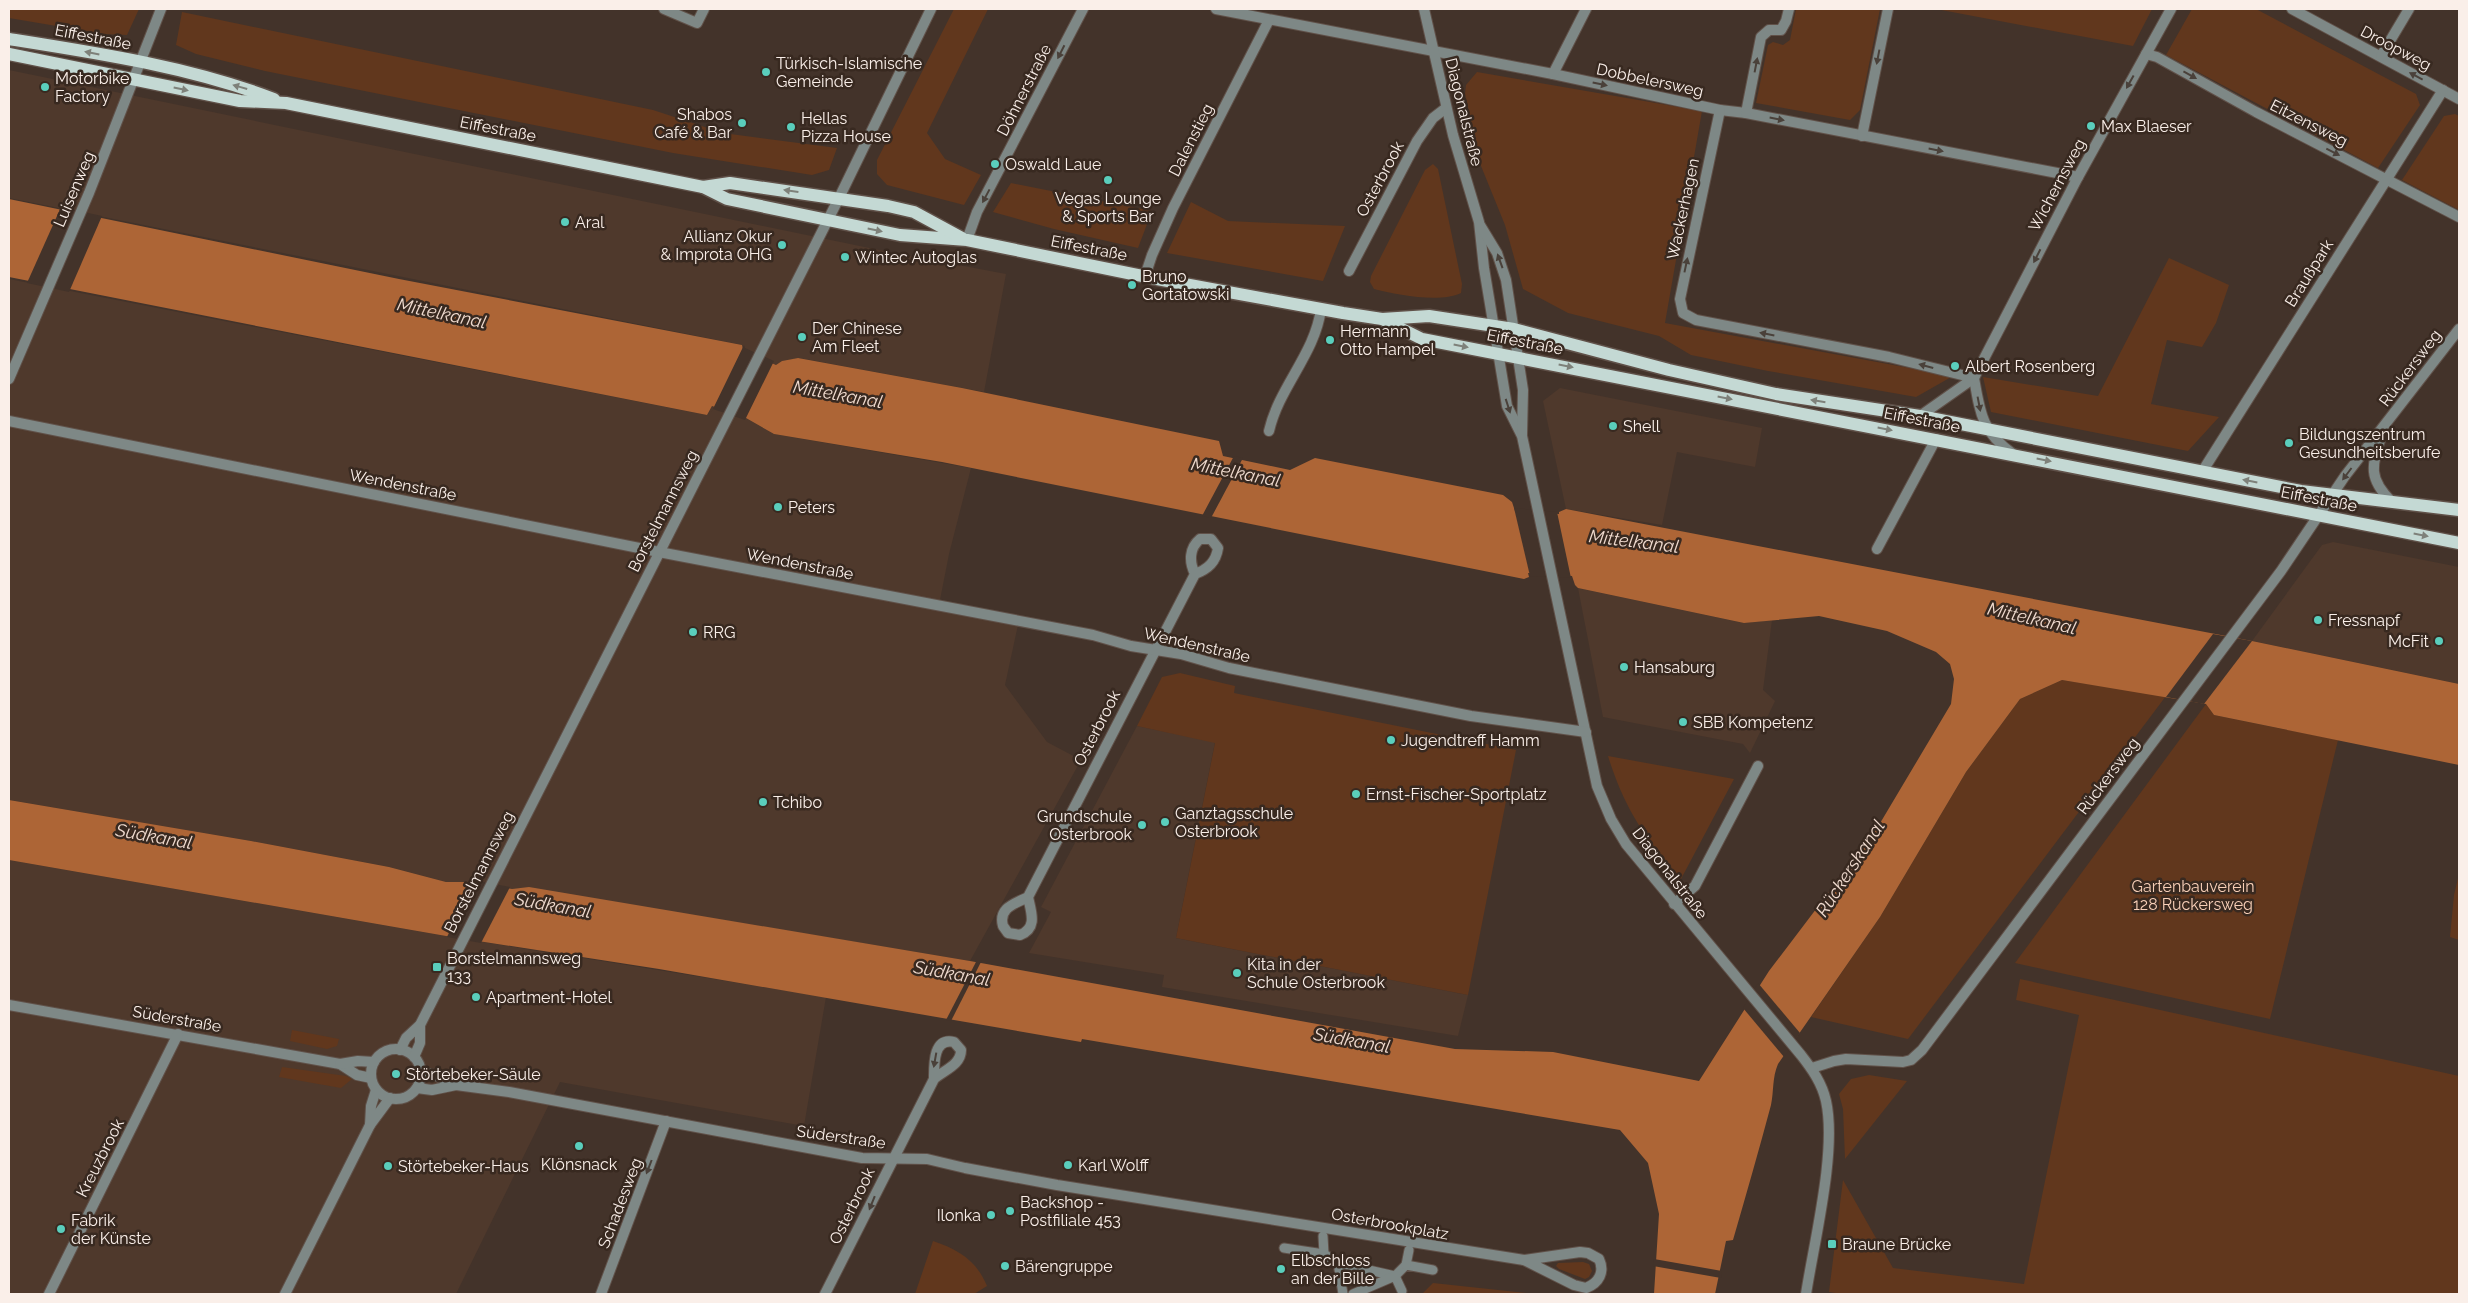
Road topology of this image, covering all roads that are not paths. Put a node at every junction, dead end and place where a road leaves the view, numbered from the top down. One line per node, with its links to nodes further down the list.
1 (161, 9): 20 (street, Luisenweg)
2 (664, 9): 3 (street)
3 (704, 9)
4 (931, 9): 33 (street, Borstelmannsweg)
5 (1083, 9): 37 (street, Döhnerstraße, one-way to 37)
6 (1216, 9): 14 (street, Dobbelersweg)
7 (1424, 9): 16 (street, Diagonalstraße)
8 (1586, 9): 21 (street)
9 (1789, 9): 28 (street, one-way to 9)
10 (1888, 9): 29 (street, one-way to 29)
11 (2171, 9): 18 (street, Wichernsweg)
12 (2292, 9): 19 (street, Droopweg)
13 (2409, 9): 19 (street)
14 (1269, 20): 16 (street, Dobbelersweg); 39 (street, Dalenstieg)
15 (9, 39): 20 (main road, Eiffestraße, one-way to 15)
16 (1433, 51): 21 (street, Dobbelersweg); 26 (street, Diagonalstraße)
17 (9, 54): 22 (main road, Eiffestraße)
18 (2146, 54): 30 (street, Wichernsweg, one-way to 30); 31 (street, Eitzensweg, one-way to 31)
19 (2381, 56): 23 (street, Droopweg, one-way to 19)
20 (140, 63): 22 (street, Luisenweg); 25 (main road, Eiffestraße, one-way to 20)
21 (1553, 74): 27 (street, Dobbelersweg, one-way to 27)
22 (134, 79): 25 (main road, Eiffestraße, one-way to 25); 48 (street, Luisenweg)
23 (2443, 90): 24 (street, Droopweg); 31 (street, Braußpark)
24 (2459, 99)
25 (286, 103): 32 (main road, Eiffestraße)
26 (1446, 108): 36 (street, Diagonalstraße); 38 (street, Osterbrook)
27 (1720, 110): 28 (street, Dobbelersweg); 47 (street, Wackerhagen, one-way to 27)
28 (1746, 113): 29 (street, Dobbelersweg, one-way to 29)
29 (1862, 136): 30 (street, Dobbelersweg, one-way to 30)
30 (2078, 177): 47 (street, Wichernsweg, one-way to 47)
31 (2386, 178): 34 (street, Eitzensweg); 57 (street, Braußpark)
32 (703, 187): 33 (main road, Eiffestraße, one-way to 32); 35 (main road, Eiffestraße)
33 (839, 198): 35 (street, Borstelmannsweg); 37 (main road, Eiffestraße)
34 (2459, 217)
35 (828, 220): 37 (main road, Eiffestraße, one-way to 37); 64 (street, Borstelmannsweg)
36 (1479, 222): 42 (street, Diagonalstraße); 44 (street, Diagonalstraße, one-way to 36)
37 (967, 240): 39 (main road, Eiffestraße)
38 (1349, 271)
39 (1145, 276): 40 (main road, Eiffestraße)
40 (1321, 309): 41 (main road, Eiffestraße); 53 (street)
41 (1382, 319): 42 (main road, Eiffestraße); 45 (main road, Eiffestraße, one-way to 45)
42 (1494, 326): 44 (main road, Eiffestraße); 45 (street, Diagonalstraße)
43 (2459, 328): 51 (street, Rückersweg)
44 (1514, 329): 46 (street, Diagonalstraße); 49 (main road, Eiffestraße, one-way to 44)
45 (1498, 354): 46 (main road, Eiffestraße); 54 (street, Diagonalstraße, one-way to 54)
46 (1518, 357): 54 (street, Diagonalstraße); 55 (main road, Eiffestraße, one-way to 55)
47 (1974, 378): 49 (street, Wichernsweg); 52 (street, one-way to 52)
48 (9, 379)
49 (1920, 416): 52 (main road, Eiffestraße)
50 (9, 421): 64 (street, Wendenstraße)
51 (2385, 426): 58 (street, Rückersweg, one-way to 58); 59 (street, Rückersweg)
52 (1987, 429): 56 (street); 57 (main road, Eiffestraße)
53 (1269, 431)
54 (1522, 436): 67 (street, Diagonalstraße)
55 (1936, 439): 56 (main road, Eiffestraße); 63 (street)
56 (2014, 454): 61 (main road, Eiffestraße, one-way to 61)
57 (2202, 472): 58 (main road, Eiffestraße, one-way to 57)
58 (2333, 496): 59 (main road, Eiffestraße); 61 (street, Rückersweg)
59 (2392, 502): 60 (main road, Eiffestraße)
60 (2459, 510)
61 (2319, 516): 62 (main road, Eiffestraße, one-way to 62); 78 (street, Rückersweg)
62 (2459, 543)
63 (1877, 549)
64 (659, 552): 66 (street, Wendenstraße); 72 (street, Borstelmannsweg)
65 (1195, 574): 66 (street, Osterbrook)
66 (1155, 650): 67 (street, Wendenstraße); 69 (street, Osterbrook)
67 (1586, 732): 70 (street, Diagonalstraße)
68 (1758, 766): 70 (street)
69 (1028, 897)
70 (1674, 904): 78 (street, Diagonalstraße)
71 (9, 1005): 73 (street, Süderstraße)
72 (420, 1026): 74 (street, Borstelmannsweg); 75 (street, Borstelmannsweg)
73 (178, 1034): 77 (street, Süderstraße); 100 (street, Kreuzbrook)
74 (400, 1050): 75 (street); 76 (street, Süderstraße)
75 (414, 1057): 79 (street)
76 (374, 1062): 77 (street, Süderstraße); 80 (street)
77 (340, 1064): 80 (street, Süderstraße)
78 (1812, 1068): 106 (street, Diagonalstraße)
79 (421, 1072): 82 (street, Süderstraße); 83 (street)
80 (371, 1078): 84 (street)
81 (934, 1078): 88 (street, Osterbrook)
82 (456, 1085): 83 (street, Süderstraße); 86 (street, Süderstraße)
83 (417, 1088): 85 (street, Süderstraße)
84 (376, 1090): 85 (street); 87 (street)
85 (390, 1098): 87 (street)
86 (666, 1121): 88 (street, Süderstraße); 102 (street, Schadesweg, one-way to 102)
87 (370, 1125): 101 (street)
88 (893, 1159): 89 (street, Süderstraße); 103 (street, Osterbrook, one-way to 103)
89 (1251, 1216): 94 (street, Osterbrookplatz)
90 (1322, 1236): 93 (street)
91 (1284, 1248): 93 (street)
92 (1409, 1250): 96 (street)
93 (1324, 1254): 95 (street)
94 (1524, 1260): 94 (street, Osterbrookplatz)
95 (1338, 1263): 98 (street); 104 (street)
96 (1406, 1265): 97 (street); 98 (street)
97 (1433, 1270)
98 (1395, 1276): 99 (street); 105 (street)
99 (1402, 1291)
100 (49, 1294)
101 (285, 1294)
102 (602, 1294)
103 (825, 1294)
104 (1343, 1294)
105 (1353, 1294)
106 (1806, 1294)

